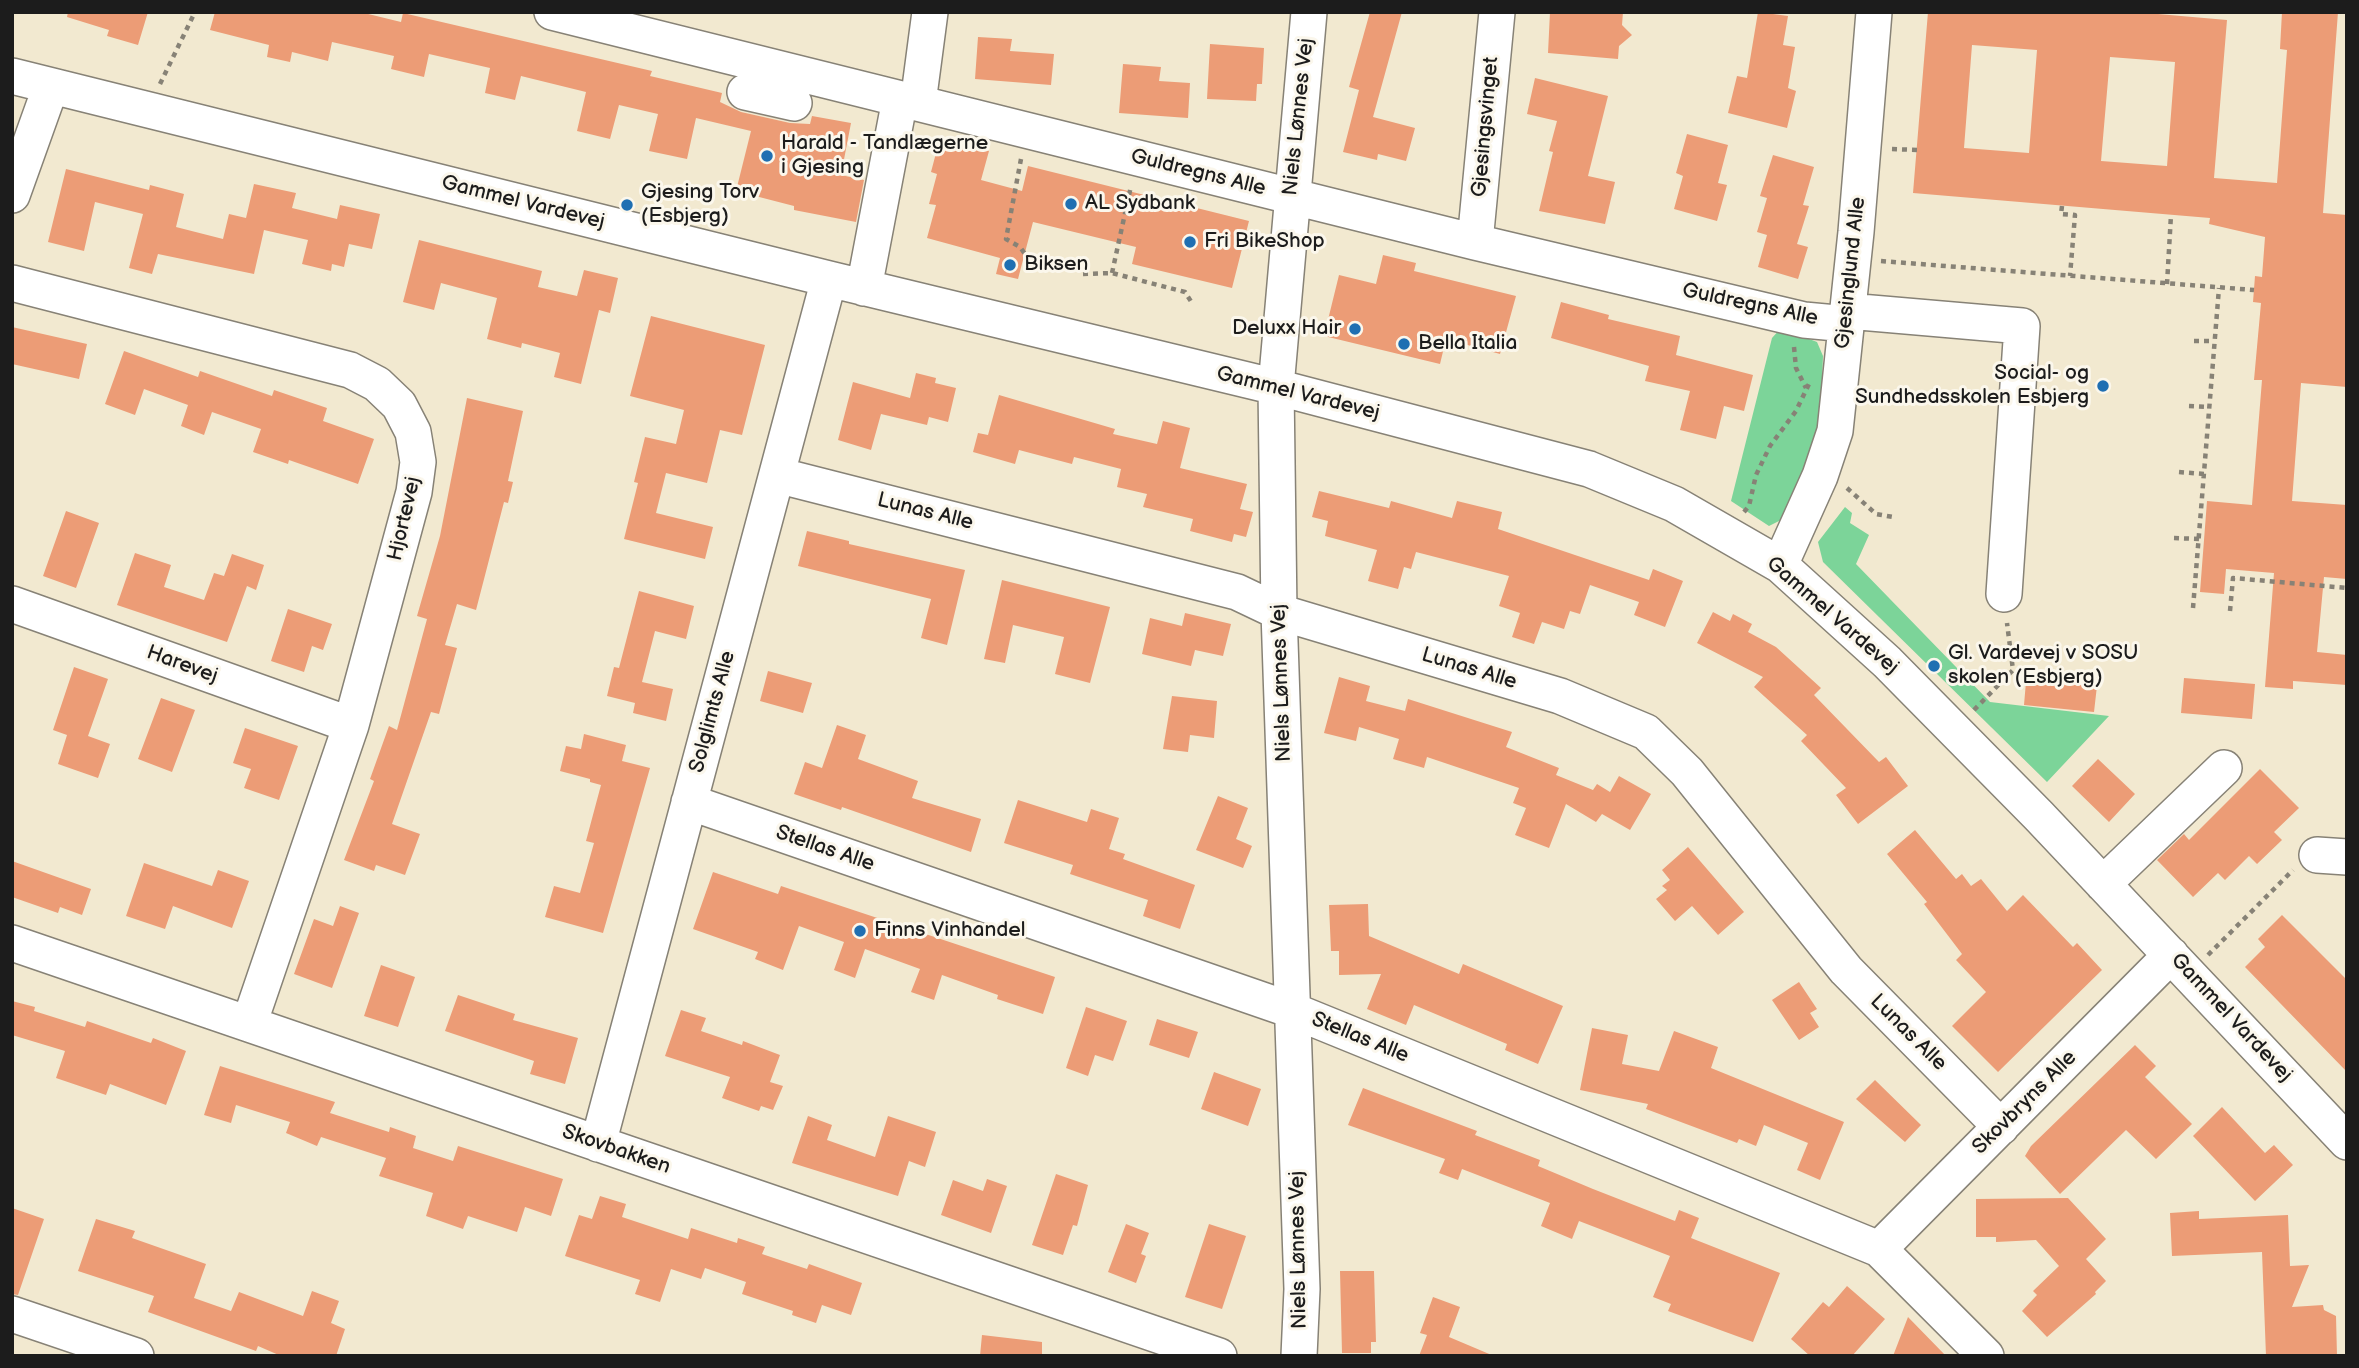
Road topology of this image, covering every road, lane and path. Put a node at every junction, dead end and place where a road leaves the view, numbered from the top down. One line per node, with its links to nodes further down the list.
1 (195, 12): 10 (path)
2 (553, 12): 9 (street, Guldregns Alle)
3 (930, 12): 9 (street)
4 (1309, 12): 14 (street, Niels Lønnes Vej)
5 (1497, 12): 17 (street, Gjesingsvinget)
6 (1874, 12): 18 (street, Gjesinglund Alle)
7 (12, 76): 8 (street, Gammel Vardevej)
8 (51, 86): 10 (street, Gammel Vardevej); 13 (street)
9 (909, 101): 11 (street, Guldregns Alle); 26 (street)
10 (148, 110): 23 (street, Gammel Vardevej)
11 (1027, 130): 14 (street, Guldregns Alle); 19 (path)
12 (1129, 175): 20 (path)
13 (12, 195)
14 (1291, 196): 17 (street, Guldregns Alle); 35 (street, Niels Lønnes Vej)
15 (2062, 206): 22 (path)
16 (2171, 215): 25 (path)
17 (1475, 242): 31 (street, Guldregns Alle)
18 (1852, 258): 22 (path); 30 (street, Gjesinglund Alle)
19 (1030, 261)
20 (1112, 273): 21 (path); 29 (path)
21 (1083, 274)
22 (2070, 276): 25 (path)
23 (829, 279): 26 (street, Gammel Vardevej); 41 (street, Solglimts Alle)
24 (12, 283): 54 (street, Hjortevej)
25 (2166, 284): 27 (path)
26 (864, 288): 35 (street, Gammel Vardevej)
27 (2219, 288): 28 (path); 33 (path)
28 (2253, 290)
29 (1192, 303)
30 (1848, 318): 31 (street, Guldregns Alle); 42 (street, Gjesinglund Alle); 49 (street, Guldregns Alle)
31 (1804, 320): 36 (path)
32 (2194, 341): 33 (path)
33 (2215, 341): 38 (path)
34 (1813, 374): 36 (path)
35 (1276, 387): 44 (street, Gammel Vardevej); 53 (street, Niels Lønnes Vej)
36 (1806, 389): 44 (path)
37 (2189, 406): 38 (path)
38 (2209, 407): 40 (path)
39 (2179, 472): 40 (path)
40 (2204, 474): 46 (path)
41 (777, 475): 53 (street, Lunas Alle); 57 (street, Solglimts Alle)
42 (1820, 476): 43 (path); 47 (street, Gjesinglund Alle)
43 (1892, 517)
44 (1725, 533): 47 (street, Gammel Vardevej)
45 (2174, 538): 46 (path)
46 (2199, 539): 51 (path)
47 (1780, 565): 55 (street, Gammel Vardevej)
48 (2347, 588): 52 (path)
49 (2004, 594): 55 (path)
50 (12, 604): 54 (street, Harevej)
51 (2193, 608)
52 (2230, 611)
53 (1279, 612): 62 (street, Niels Lønnes Vej); 64 (street, Lunas Alle)
54 (351, 725): 63 (street, Hjortevej)
55 (1954, 730): 59 (street, Gammel Vardevej)
56 (2224, 768): 59 (street)
57 (689, 802): 62 (street, Stellas Alle); 66 (street, Solglimts Alle)
58 (2332, 856): 61 (path)
59 (2103, 884): 61 (street, Gammel Vardevej)
60 (12, 943): 63 (street, Skovbakken)
61 (2180, 965): 64 (street, Skovbryns Alle); 65 (street, Gammel Vardevej)
62 (1294, 1011): 67 (street, Stellas Alle); 71 (street, Niels Lønnes Vej)
63 (248, 1024): 66 (street, Skovbakken)
64 (2001, 1127): 67 (street, Skovbryns Alle)
65 (2347, 1142)
66 (598, 1144): 70 (street, Skovbakken)
67 (1879, 1250): 72 (street, Stellas Alle)
68 (12, 1314): 69 (street)
69 (136, 1356)
70 (1219, 1356)
71 (1299, 1356)
72 (1986, 1356)

